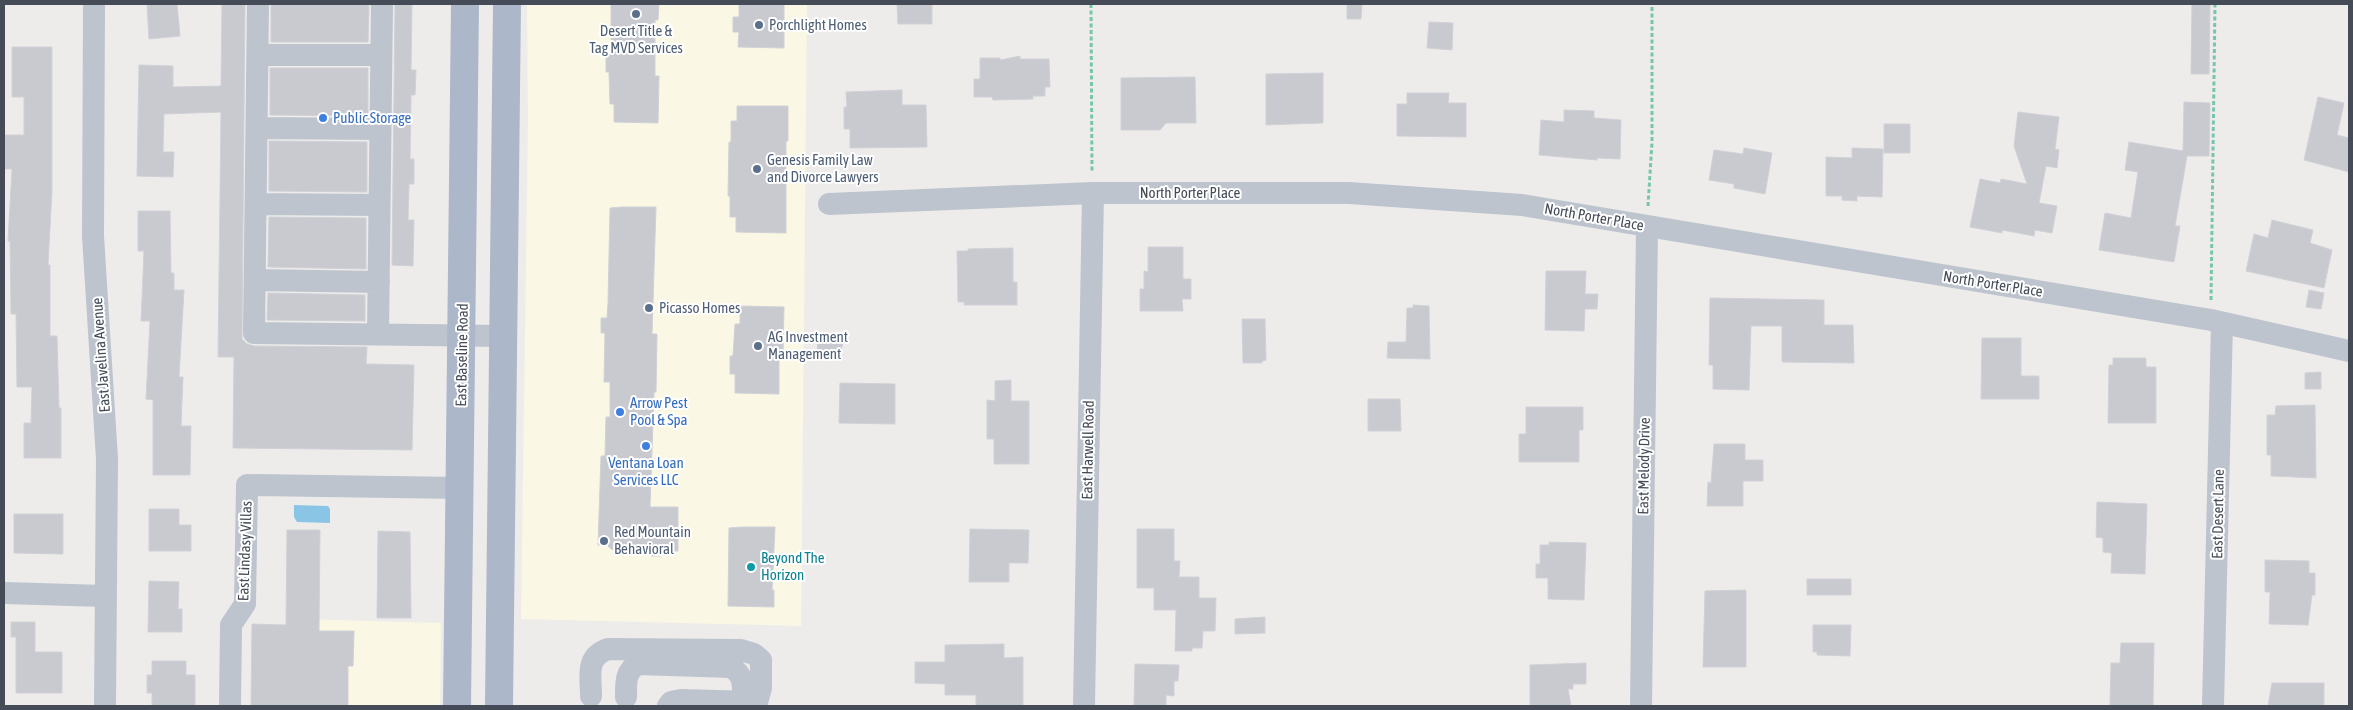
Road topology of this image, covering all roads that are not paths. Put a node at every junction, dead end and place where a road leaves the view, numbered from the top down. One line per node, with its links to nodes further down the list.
1 (94, 4): 24 (street, East Javelina Avenue)
2 (258, 4): 6 (street)
3 (382, 4): 7 (street)
4 (465, 4): 19 (main road, East Baseline Road)
5 (506, 4): 20 (main road)
6 (258, 55): 7 (street); 8 (street)
7 (381, 55): 9 (street)
8 (257, 128): 9 (street); 11 (street)
9 (380, 129): 13 (street)
10 (1093, 193): 12 (street, North Porter Place); 14 (street, North Porter Place); 33 (street, East Harwell Road)
11 (256, 204): 13 (street); 15 (street)
12 (828, 204)
13 (380, 205): 16 (street)
14 (1647, 226): 17 (street, North Porter Place); 34 (street, East Melody Drive)
15 (255, 280): 16 (street); 18 (street)
16 (379, 282): 18 (street)
17 (2216, 322): 21 (street, North Porter Place); 35 (street, East Desert Lane)
18 (378, 334): 19 (street)
19 (463, 335): 20 (street); 22 (main road, East Baseline Road)
20 (503, 336): 31 (main road)
21 (2349, 351)
22 (460, 488): 29 (street, East Lindasy Villas); 30 (main road, East Baseline Road)
23 (4, 593): 24 (street)
24 (105, 596): 28 (street, East Javelina Avenue)
25 (591, 696): 27 (street)
26 (626, 697): 27 (street)
27 (752, 703): 32 (street)
28 (105, 706)
29 (230, 706)
30 (457, 706)
31 (499, 706)
32 (668, 706)
33 (1084, 706)
34 (1641, 706)
35 (2213, 706)

